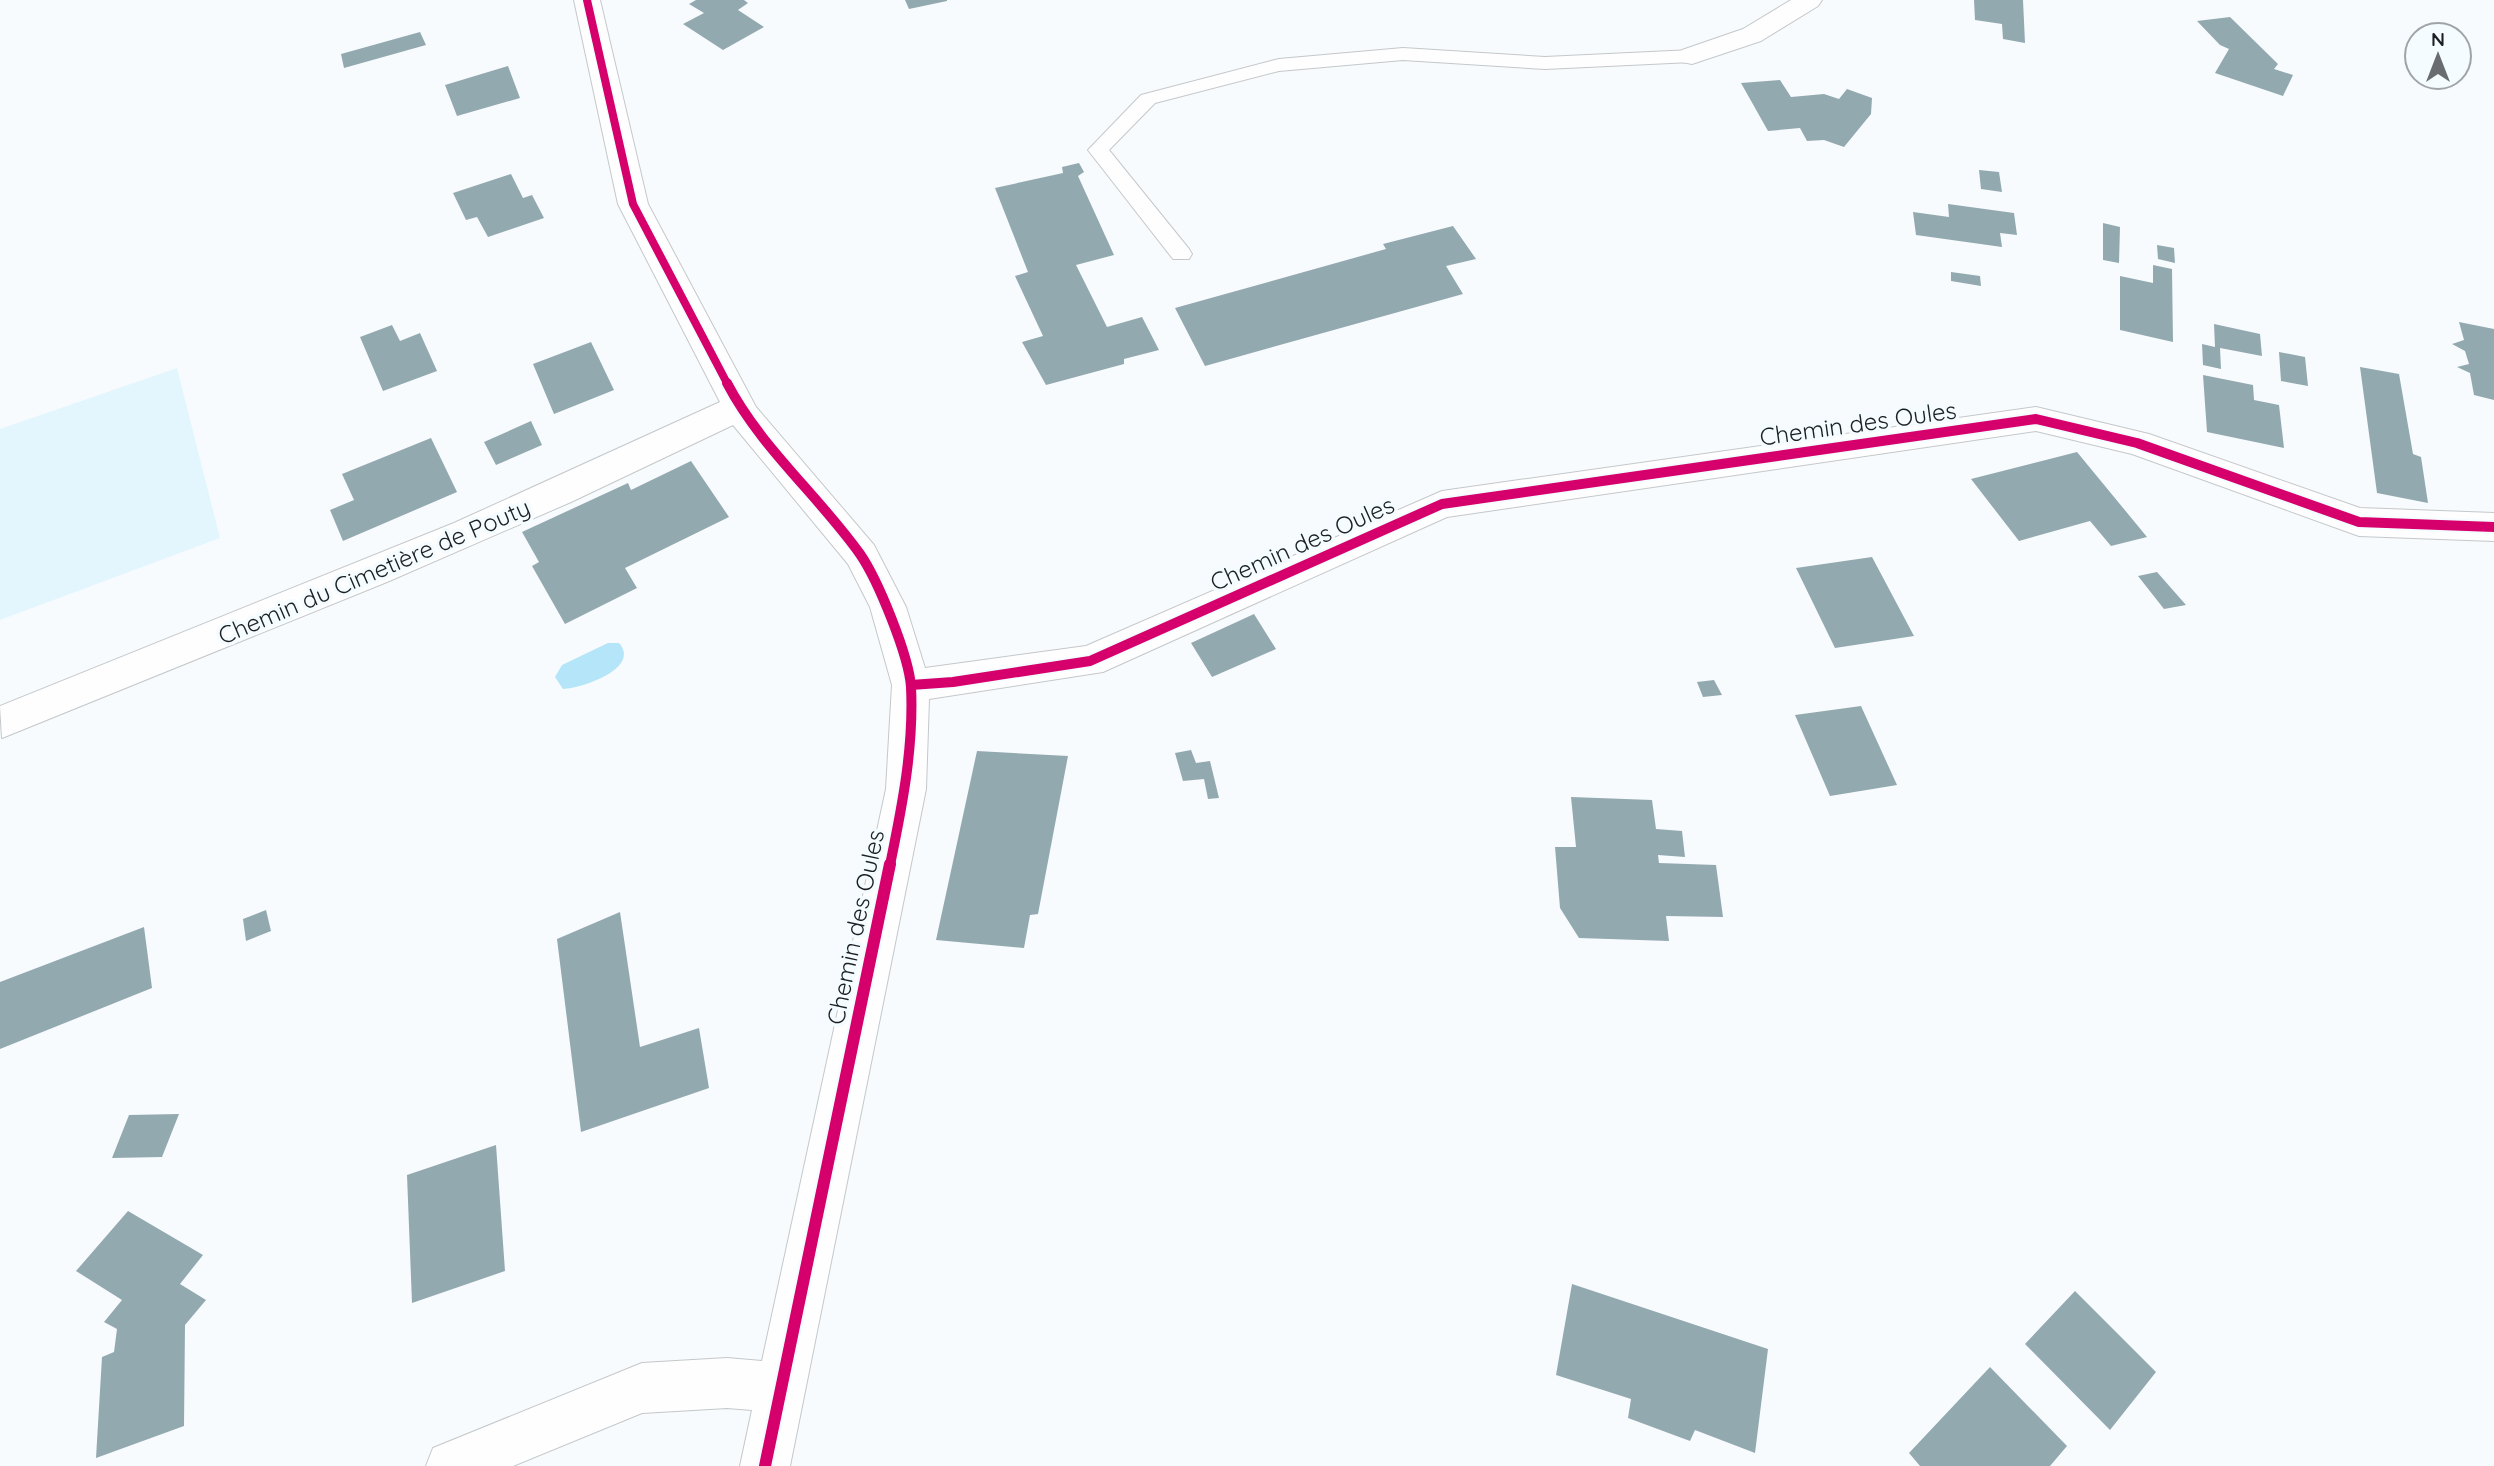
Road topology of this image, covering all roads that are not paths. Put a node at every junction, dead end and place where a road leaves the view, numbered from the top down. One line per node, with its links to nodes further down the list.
1 (587, 0): 5 (street)
2 (1809, 0): 3 (street)
3 (1692, 56): 4 (lane)
4 (1181, 254)
5 (740, 407): 7 (street); 8 (street, Chemin du Cimetière de Pouty)
6 (2494, 527): 7 (street, Chemin des Oules)
7 (911, 685): 9 (street, Chemin des Oules)
8 (2, 722)
9 (781, 1388): 10 (street); 11 (street, Chemin des Oules)
10 (450, 1466)
11 (765, 1466)

